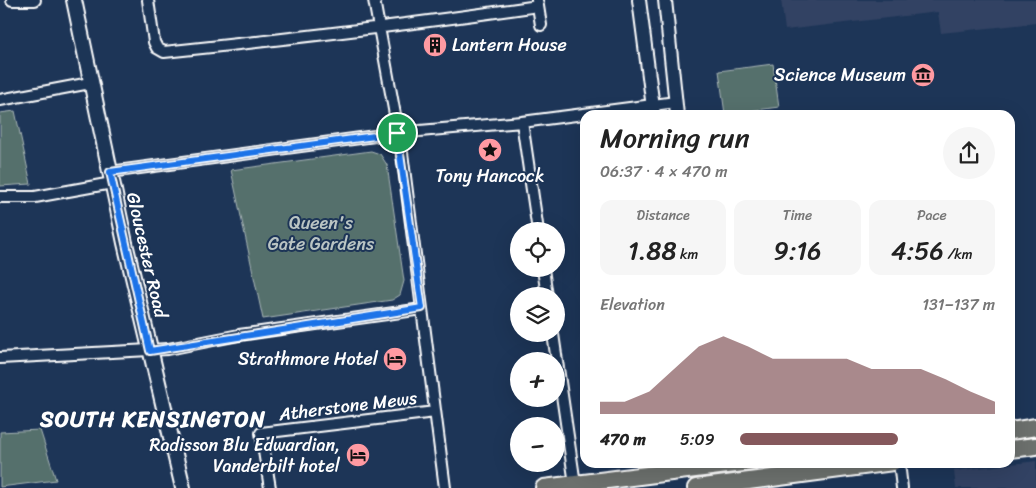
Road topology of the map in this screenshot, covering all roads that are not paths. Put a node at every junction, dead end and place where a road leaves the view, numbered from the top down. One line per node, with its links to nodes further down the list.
1 (12, 0): 2 (street)
2 (35, 0)
3 (74, 0): 11 (main road, Gloucester Road)
4 (148, 0): 10 (street)
5 (374, 0): 10 (street)
6 (639, 0): 14 (street)
7 (665, 0): 13 (street)
8 (538, 3): 9 (street); 10 (street)
9 (541, 25)
10 (378, 28): 17 (street)
11 (90, 83): 12 (street); 18 (main road, Gloucester Road)
12 (0, 100)
13 (676, 109): 14 (street)
14 (653, 110)
15 (580, 117): 16 (street)
16 (522, 122): 17 (street); 20 (street)
17 (397, 133): 18 (street); 21 (street)
18 (111, 178): 19 (street); 23 (main road, Gloucester Road)
19 (0, 197)
20 (537, 222)
21 (422, 308): 23 (street); 25 (street)
22 (554, 342): 35 (street)
23 (150, 351): 24 (street); 37 (main road, Gloucester Road)
24 (0, 358)
25 (435, 412): 38 (street, Atherstone Mews); 39 (street)
26 (1036, 427): 27 (highway)
27 (1015, 429)
28 (1036, 446): 29 (highway)
29 (1015, 448)
30 (690, 468): 35 (highway)
31 (704, 468): 41 (street)
32 (725, 468): 36 (street)
33 (852, 468): 36 (highway)
34 (899, 468): 42 (street)
35 (575, 484): 40 (highway)
36 (727, 486): 41 (highway)
37 (183, 488)
38 (270, 488)
39 (445, 488)
40 (544, 488)
41 (703, 488)
42 (902, 488)

